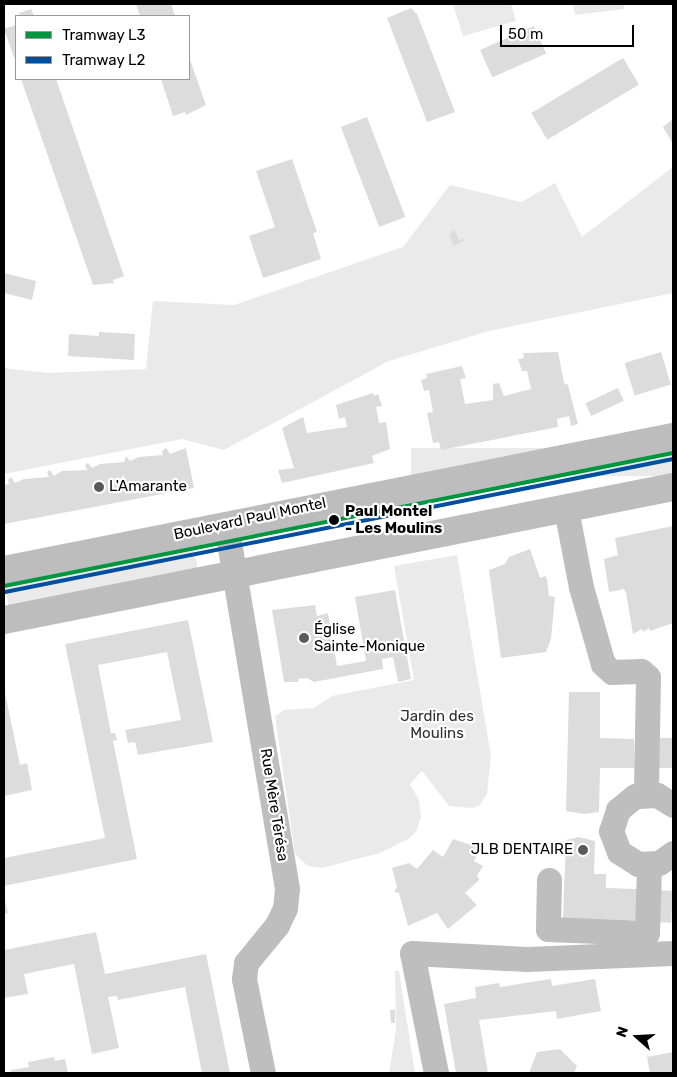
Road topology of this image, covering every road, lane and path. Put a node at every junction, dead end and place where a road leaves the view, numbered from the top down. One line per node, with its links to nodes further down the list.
1 (673, 437): 4 (main road, Boulevard Paul Montel)
2 (673, 487): 3 (main road)
3 (566, 509): 6 (main road); 8 (street)
4 (226, 524): 5 (main road, Boulevard Paul Montel); 6 (street, Rue Mère Térésa)
5 (4, 570)
6 (236, 576): 7 (main road); 14 (street, Rue Mère Térésa)
7 (4, 620)
8 (646, 794): 9 (street); 11 (street)
9 (673, 805)
10 (673, 853): 11 (street)
11 (649, 865): 12 (street)
12 (548, 880)
13 (673, 953): 15 (street)
14 (263, 1073)
15 (436, 1073)

